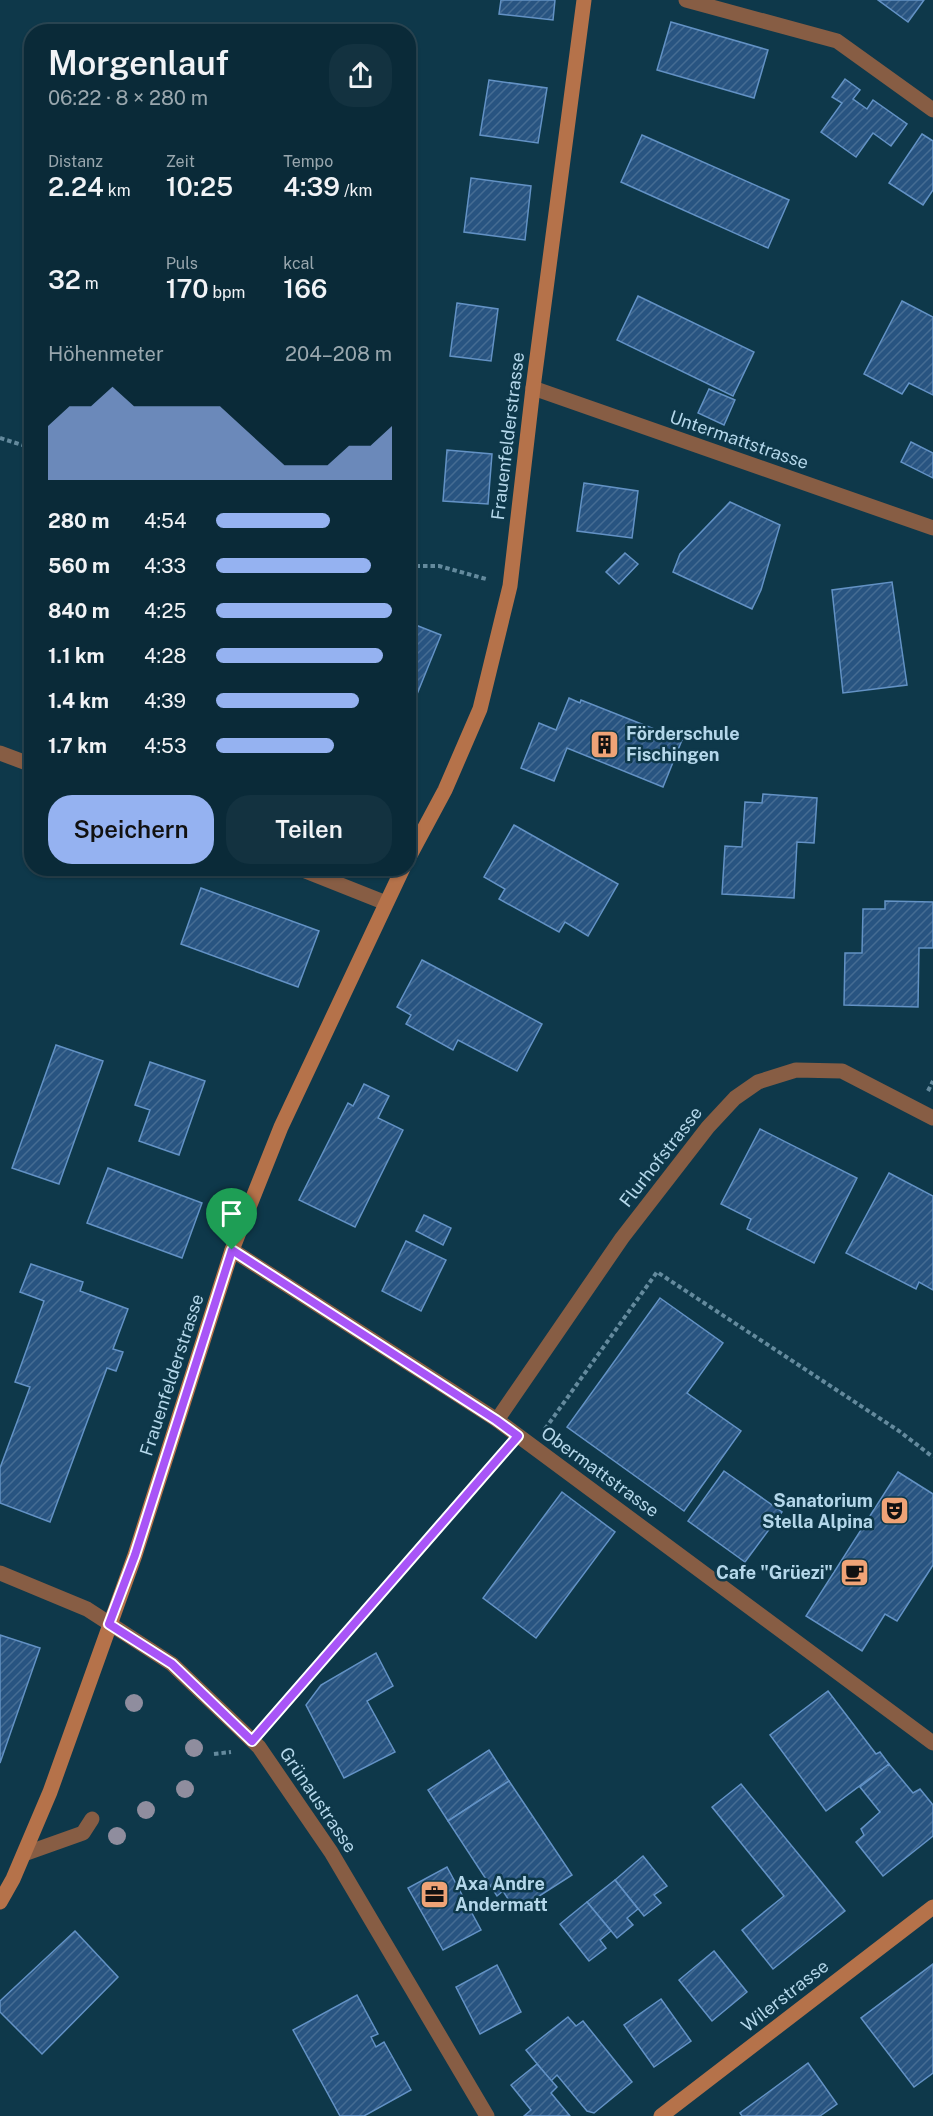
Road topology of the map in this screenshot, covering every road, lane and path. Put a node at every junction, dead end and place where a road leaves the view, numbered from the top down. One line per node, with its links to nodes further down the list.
1 (584, 0): 4 (street, Frauenfelderstrasse)
2 (686, 0): 3 (street)
3 (933, 110)
4 (533, 388): 7 (street, Untermattstrasse); 9 (street, Frauenfelderstrasse)
5 (0, 438): 6 (path)
6 (24, 445)
7 (933, 528)
8 (416, 566): 9 (path)
9 (510, 586): 12 (street, Frauenfelderstrasse)
10 (0, 753): 11 (street)
11 (24, 762)
12 (416, 844)
13 (318, 876): 15 (street)
14 (399, 876): 15 (street, Frauenfelderstrasse)
15 (386, 903): 17 (street, Frauenfelderstrasse)
16 (933, 1118): 18 (street, Flurhofstrasse)
17 (232, 1250): 18 (street, Obermattstrasse); 23 (street, Frauenfelderstrasse)
18 (496, 1420): 19 (street, Obermattstrasse)
19 (518, 1436): 20 (street, Obermattstrasse); 24 (path)
20 (533, 1446): 21 (path); 25 (street, Obermattstrasse)
21 (933, 1457)
22 (0, 1573): 23 (street, Grünaustrasse)
23 (109, 1624): 24 (street, Grünaustrasse); 27 (street, Frauenfelderstrasse)
24 (252, 1741): 30 (street, Grünaustrasse)
25 (933, 1743)
26 (92, 1819): 27 (street)
27 (24, 1854): 28 (street, Frauenfelderstrasse)
28 (0, 1902)
29 (933, 1907): 31 (street, Wilerstrasse)
30 (487, 2116)
31 (661, 2116)

